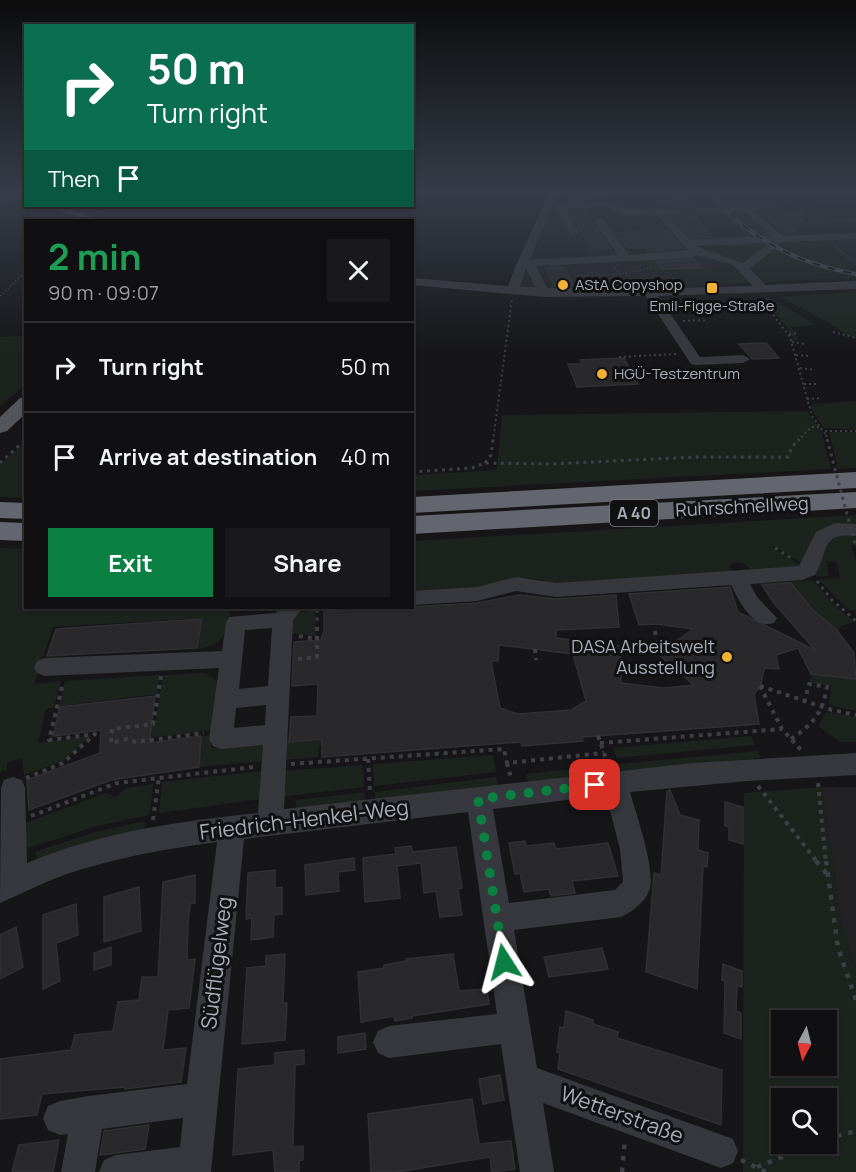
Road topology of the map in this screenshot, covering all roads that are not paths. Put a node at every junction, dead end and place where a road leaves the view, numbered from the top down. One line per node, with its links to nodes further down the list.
1 (530, 246): 12 (street)
2 (618, 246): 7 (street)
3 (690, 246): 4 (street); 7 (street); 9 (street)
4 (693, 246)
5 (771, 246): 9 (street)
6 (555, 249): 8 (street)
7 (625, 256): 8 (street)
8 (542, 262): 14 (street)
9 (744, 268): 13 (street)
10 (414, 281): 12 (street)
11 (856, 285): 13 (street)
12 (513, 291): 14 (street)
13 (760, 292): 15 (street)
14 (544, 293): 15 (street)
15 (650, 293): 16 (street)
16 (743, 359)
17 (24, 404): 19 (main road)
18 (24, 422): 20 (main road)
19 (0, 427)
20 (0, 444)
21 (856, 480): 23 (highway, Ruhrschnellweg / A 40)
22 (856, 500): 25 (highway, Ruhrschnellweg / A 40)
23 (414, 504)
24 (12, 514): 26 (highway)
25 (414, 525)
26 (24, 529)
27 (856, 530): 28 (street)
28 (737, 577): 29 (street); 31 (street)
29 (414, 598)
30 (287, 613): 32 (street); 34 (street)
31 (767, 618)
32 (231, 659): 33 (street); 35 (street)
33 (45, 667)
34 (278, 695): 35 (street); 36 (street)
35 (226, 699): 36 (street)
36 (276, 734): 41 (street)
37 (856, 764): 38 (street, Friedrich-Henkel-Weg)
38 (615, 783): 40 (street, Friedrich-Henkel-Weg); 44 (street)
39 (13, 788): 43 (street)
40 (478, 799): 41 (street, Friedrich-Henkel-Weg); 44 (street)
41 (270, 823): 42 (street, Friedrich-Henkel-Weg)
42 (232, 828): 43 (street, Friedrich-Henkel-Weg); 48 (street, Südflügelweg)
43 (7, 885)
44 (497, 918): 45 (street)
45 (513, 1027): 46 (street); 47 (street)
46 (389, 1042)
47 (522, 1079): 49 (street, Wetterstraße); 53 (street)
48 (201, 1099): 50 (street, Südflügelweg); 51 (street)
49 (721, 1150)
50 (195, 1167): 52 (street)
51 (78, 1172)
52 (116, 1172)
53 (537, 1172)

